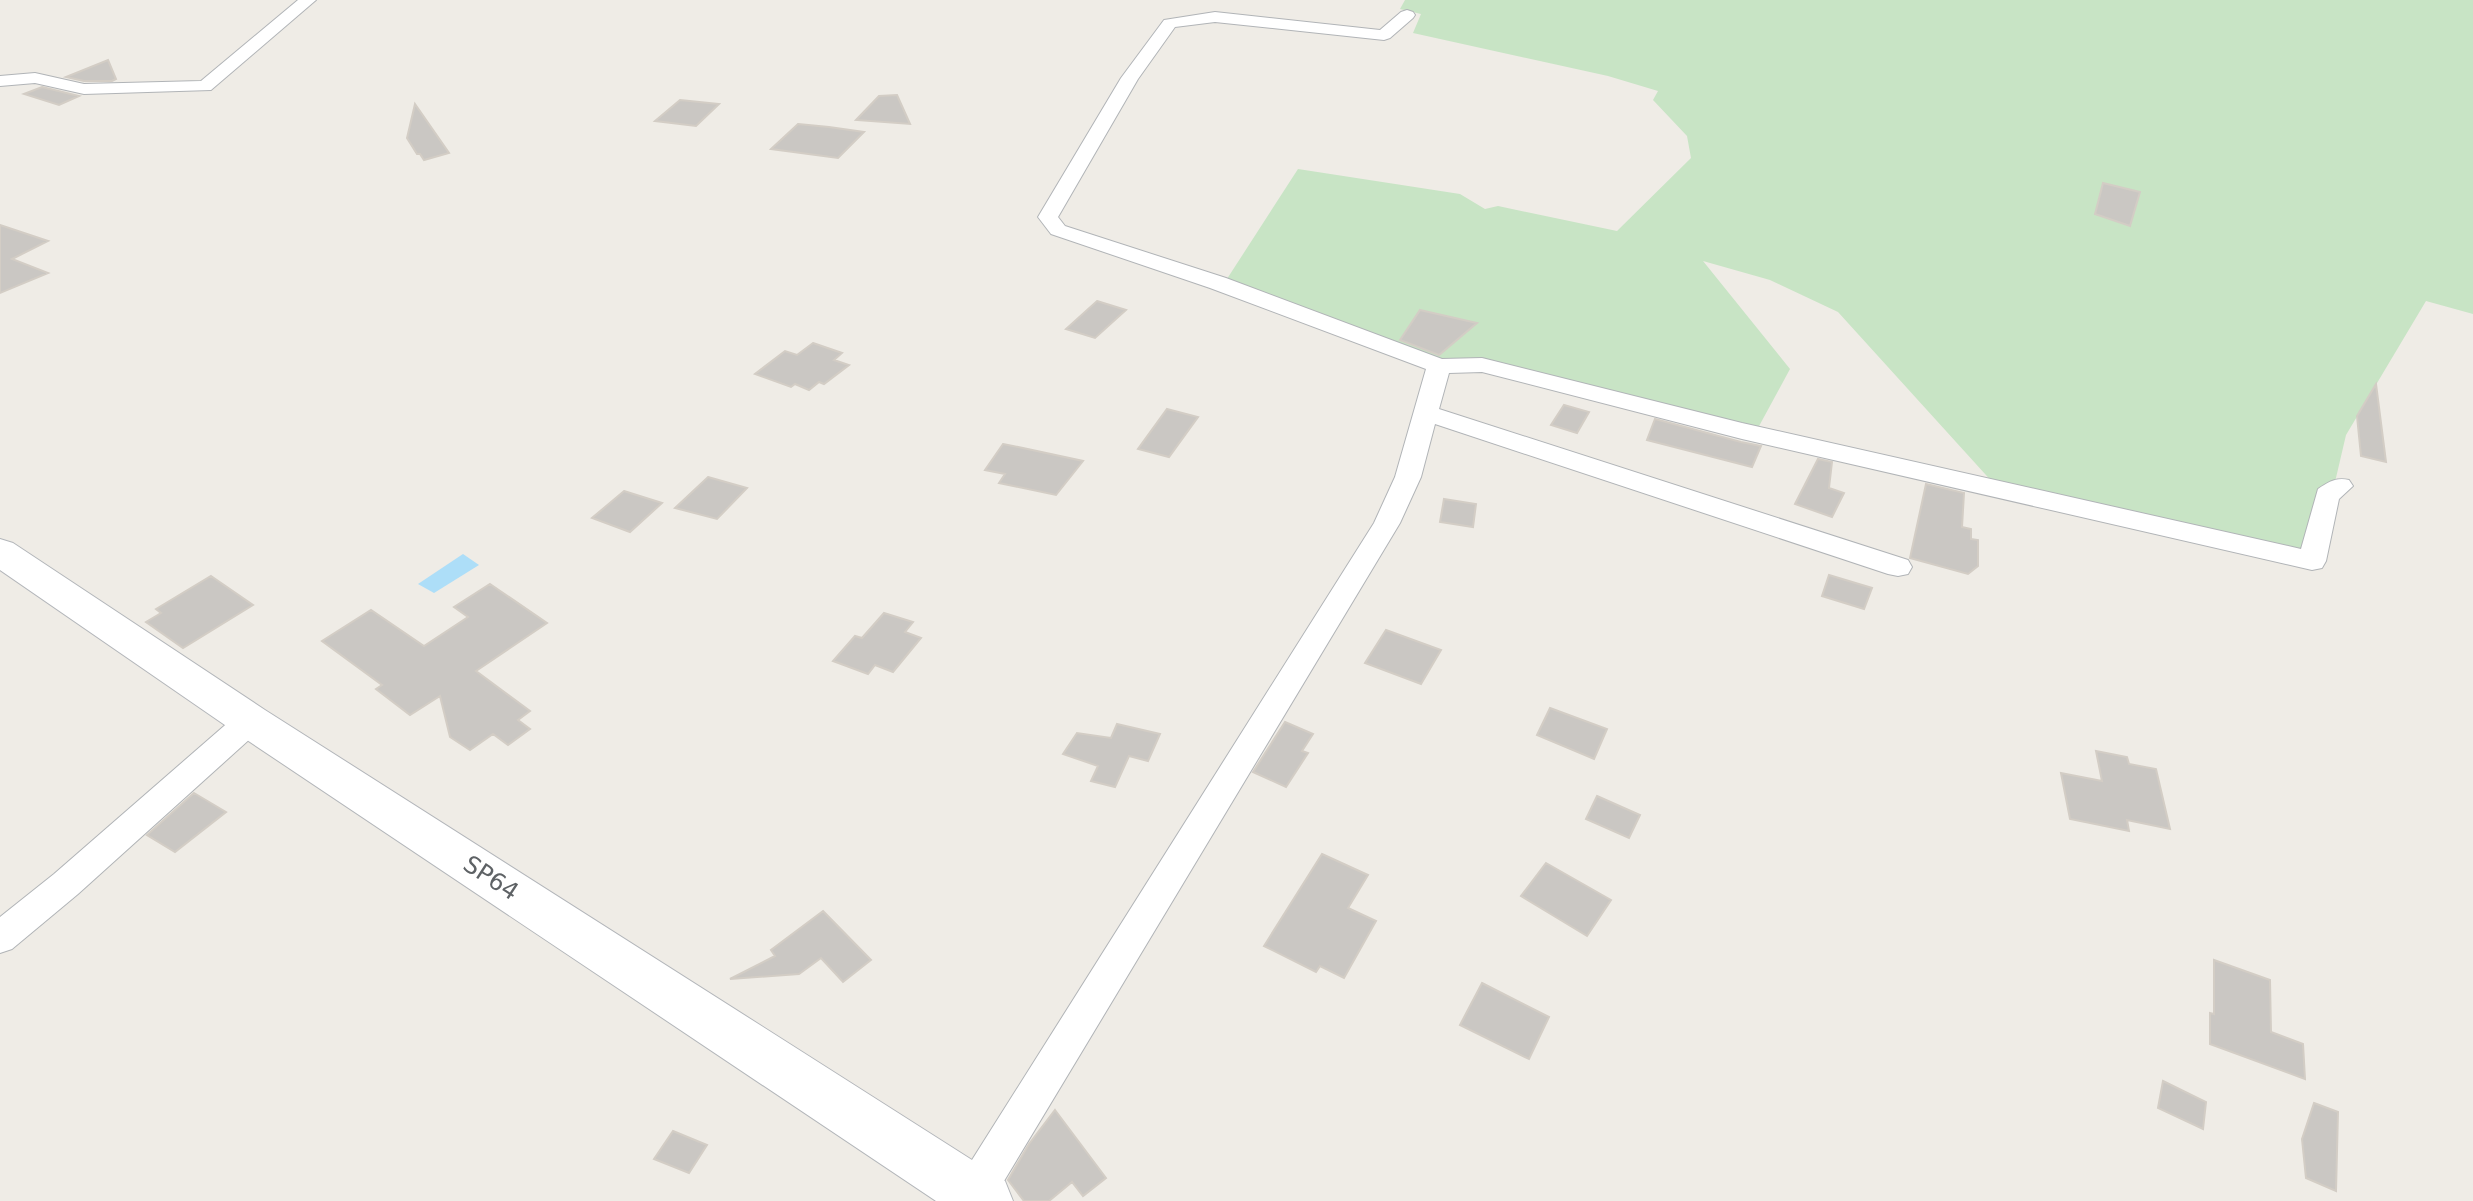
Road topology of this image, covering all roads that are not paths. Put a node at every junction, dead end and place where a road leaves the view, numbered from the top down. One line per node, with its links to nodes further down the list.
1 (308, 0): 3 (street)
2 (1407, 15): 4 (street)
3 (0, 80)
4 (1439, 366): 5 (street); 6 (street)
5 (1426, 413): 8 (street); 11 (street)
6 (2340, 486)
7 (0, 552): 9 (street, SP64 / SP64)
8 (1898, 567)
9 (250, 721): 10 (street); 11 (street, SP64 / SP64)
10 (0, 938)
11 (979, 1197)

